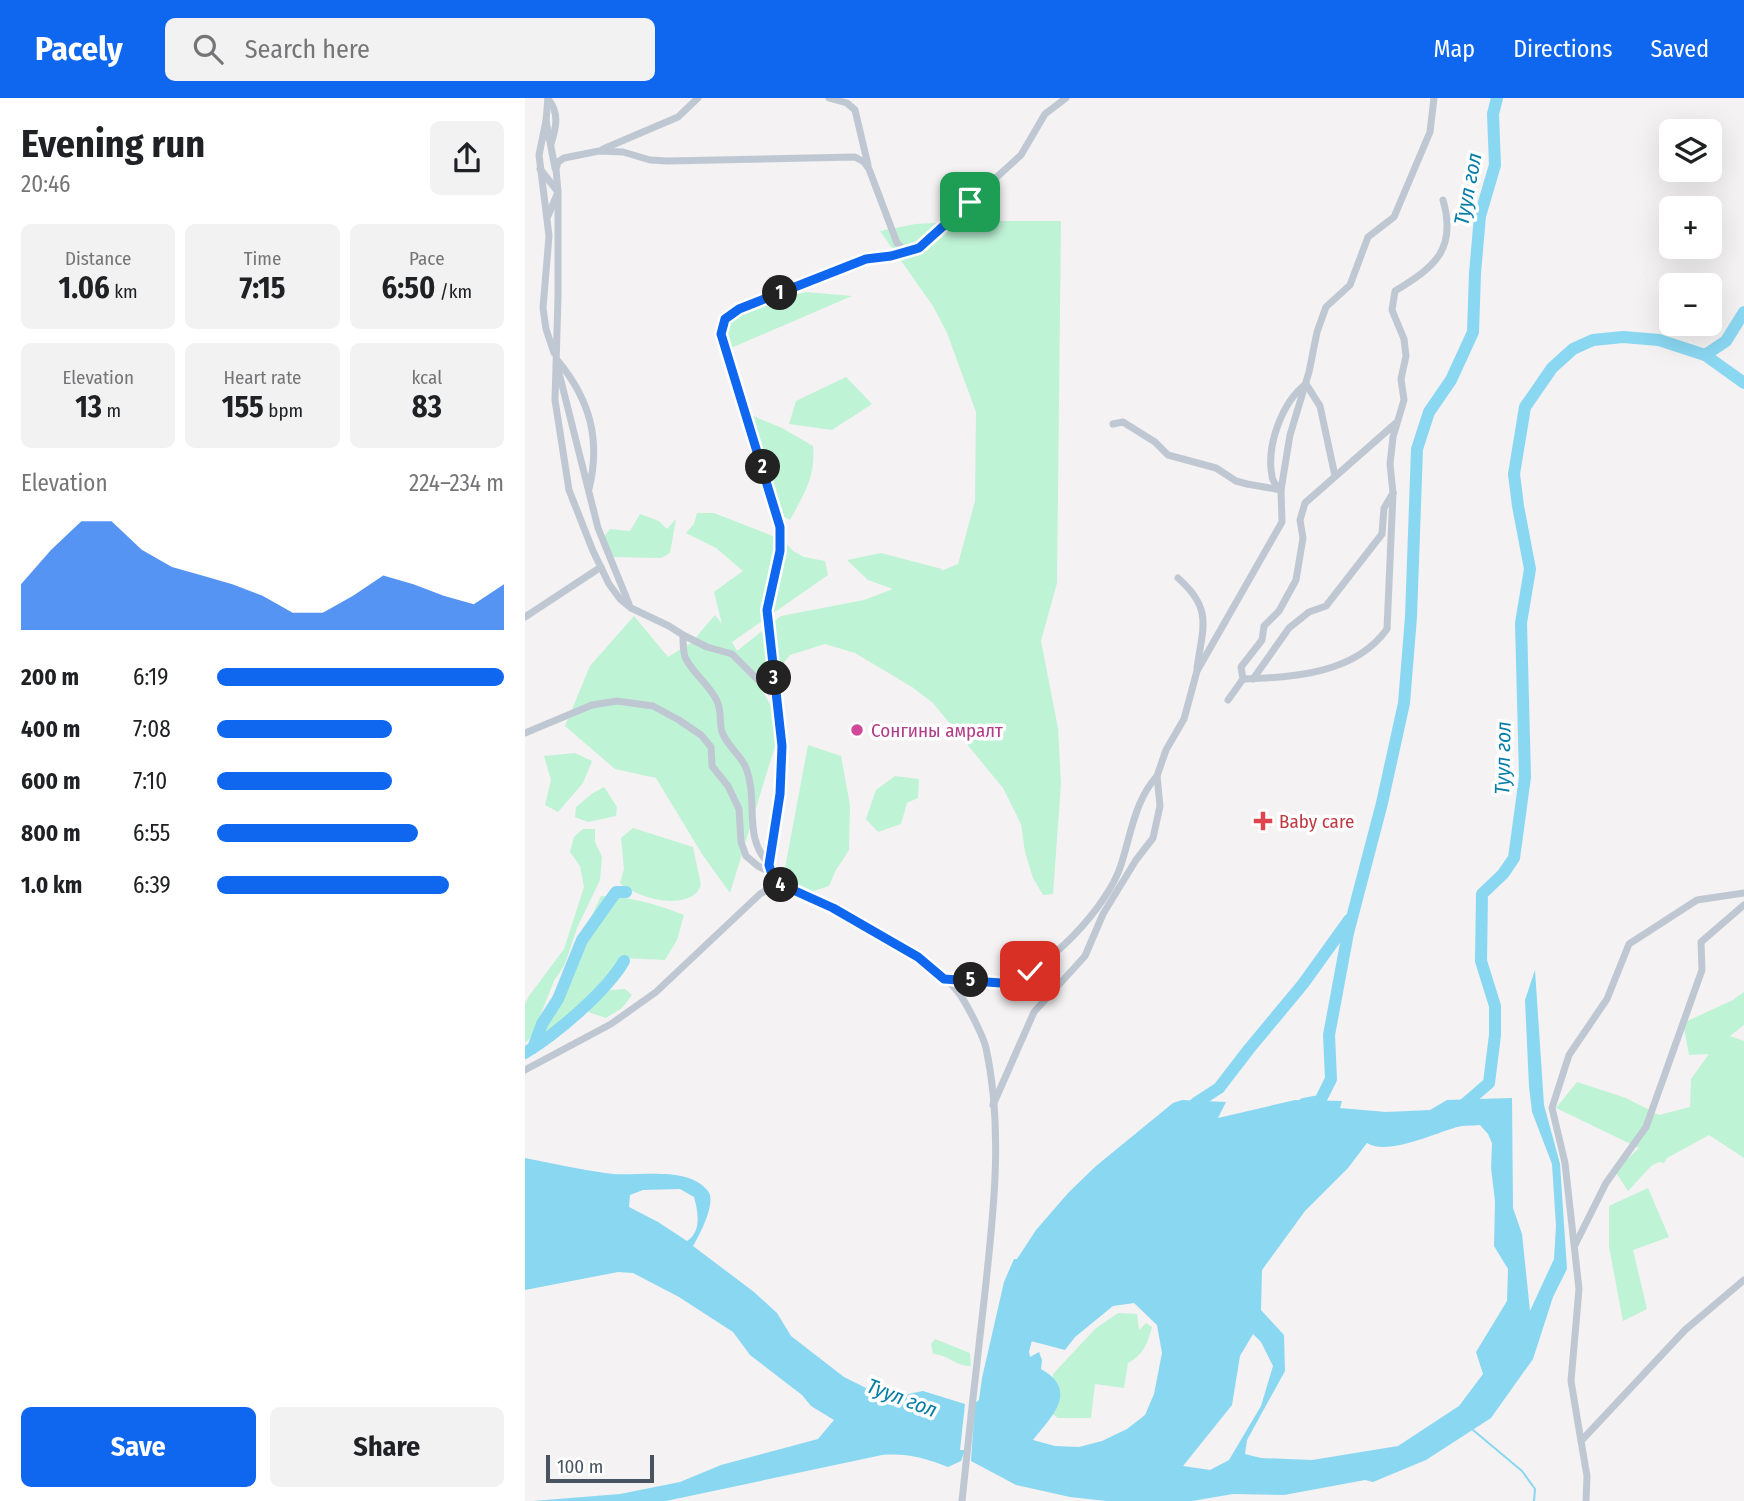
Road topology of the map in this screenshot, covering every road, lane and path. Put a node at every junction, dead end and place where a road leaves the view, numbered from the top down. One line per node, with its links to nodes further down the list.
1 (698, 98): 9 (street)
2 (829, 98): 12 (street)
3 (1066, 98): 16 (street)
4 (1434, 98): 18 (street)
5 (548, 99): 6 (street); 8 (street)
6 (546, 121): 7 (street); 8 (street)
7 (541, 140): 10 (street); 11 (street)
8 (550, 148): 11 (street)
9 (599, 151): 11 (street); 12 (street)
10 (540, 169): 13 (street); 15 (street)
11 (556, 169): 13 (street)
12 (869, 169): 16 (street)
13 (558, 192): 15 (street); 17 (street)
14 (1443, 200): 19 (street)
15 (547, 217): 17 (street)
16 (905, 251): 33 (street)
17 (555, 358): 22 (street); 22 (street); 25 (street)
18 (1306, 384): 21 (street); 23 (street); 23 (street)
19 (1397, 423): 21 (street); 24 (street)
20 (1113, 424): 23 (street)
21 (1335, 476): 31 (street)
22 (589, 490): 27 (street)
23 (1281, 490): 30 (street)
24 (1393, 493): 32 (street); 32 (street)
25 (601, 567): 27 (street); 28 (street)
26 (1178, 578): 30 (street)
27 (631, 608): 29 (street)
28 (525, 617)
29 (683, 635): 33 (street); 37 (street)
30 (1197, 671): 36 (street)
31 (1243, 679): 32 (street); 34 (street)
32 (1253, 679)
33 (777, 699): 37 (street)
34 (1228, 700)
35 (525, 733): 37 (street)
36 (1157, 776): 41 (street); 43 (street)
37 (770, 868): 38 (street)
38 (775, 885): 41 (street); 42 (street)
39 (1744, 893): 44 (street)
40 (1744, 905): 44 (street)
41 (944, 979): 43 (street)
42 (525, 1070)
43 (993, 1105): 47 (street)
44 (1574, 1246): 46 (street)
45 (1744, 1280): 46 (street)
46 (1581, 1441): 48 (street)
47 (961, 1501)
48 (1586, 1501)

